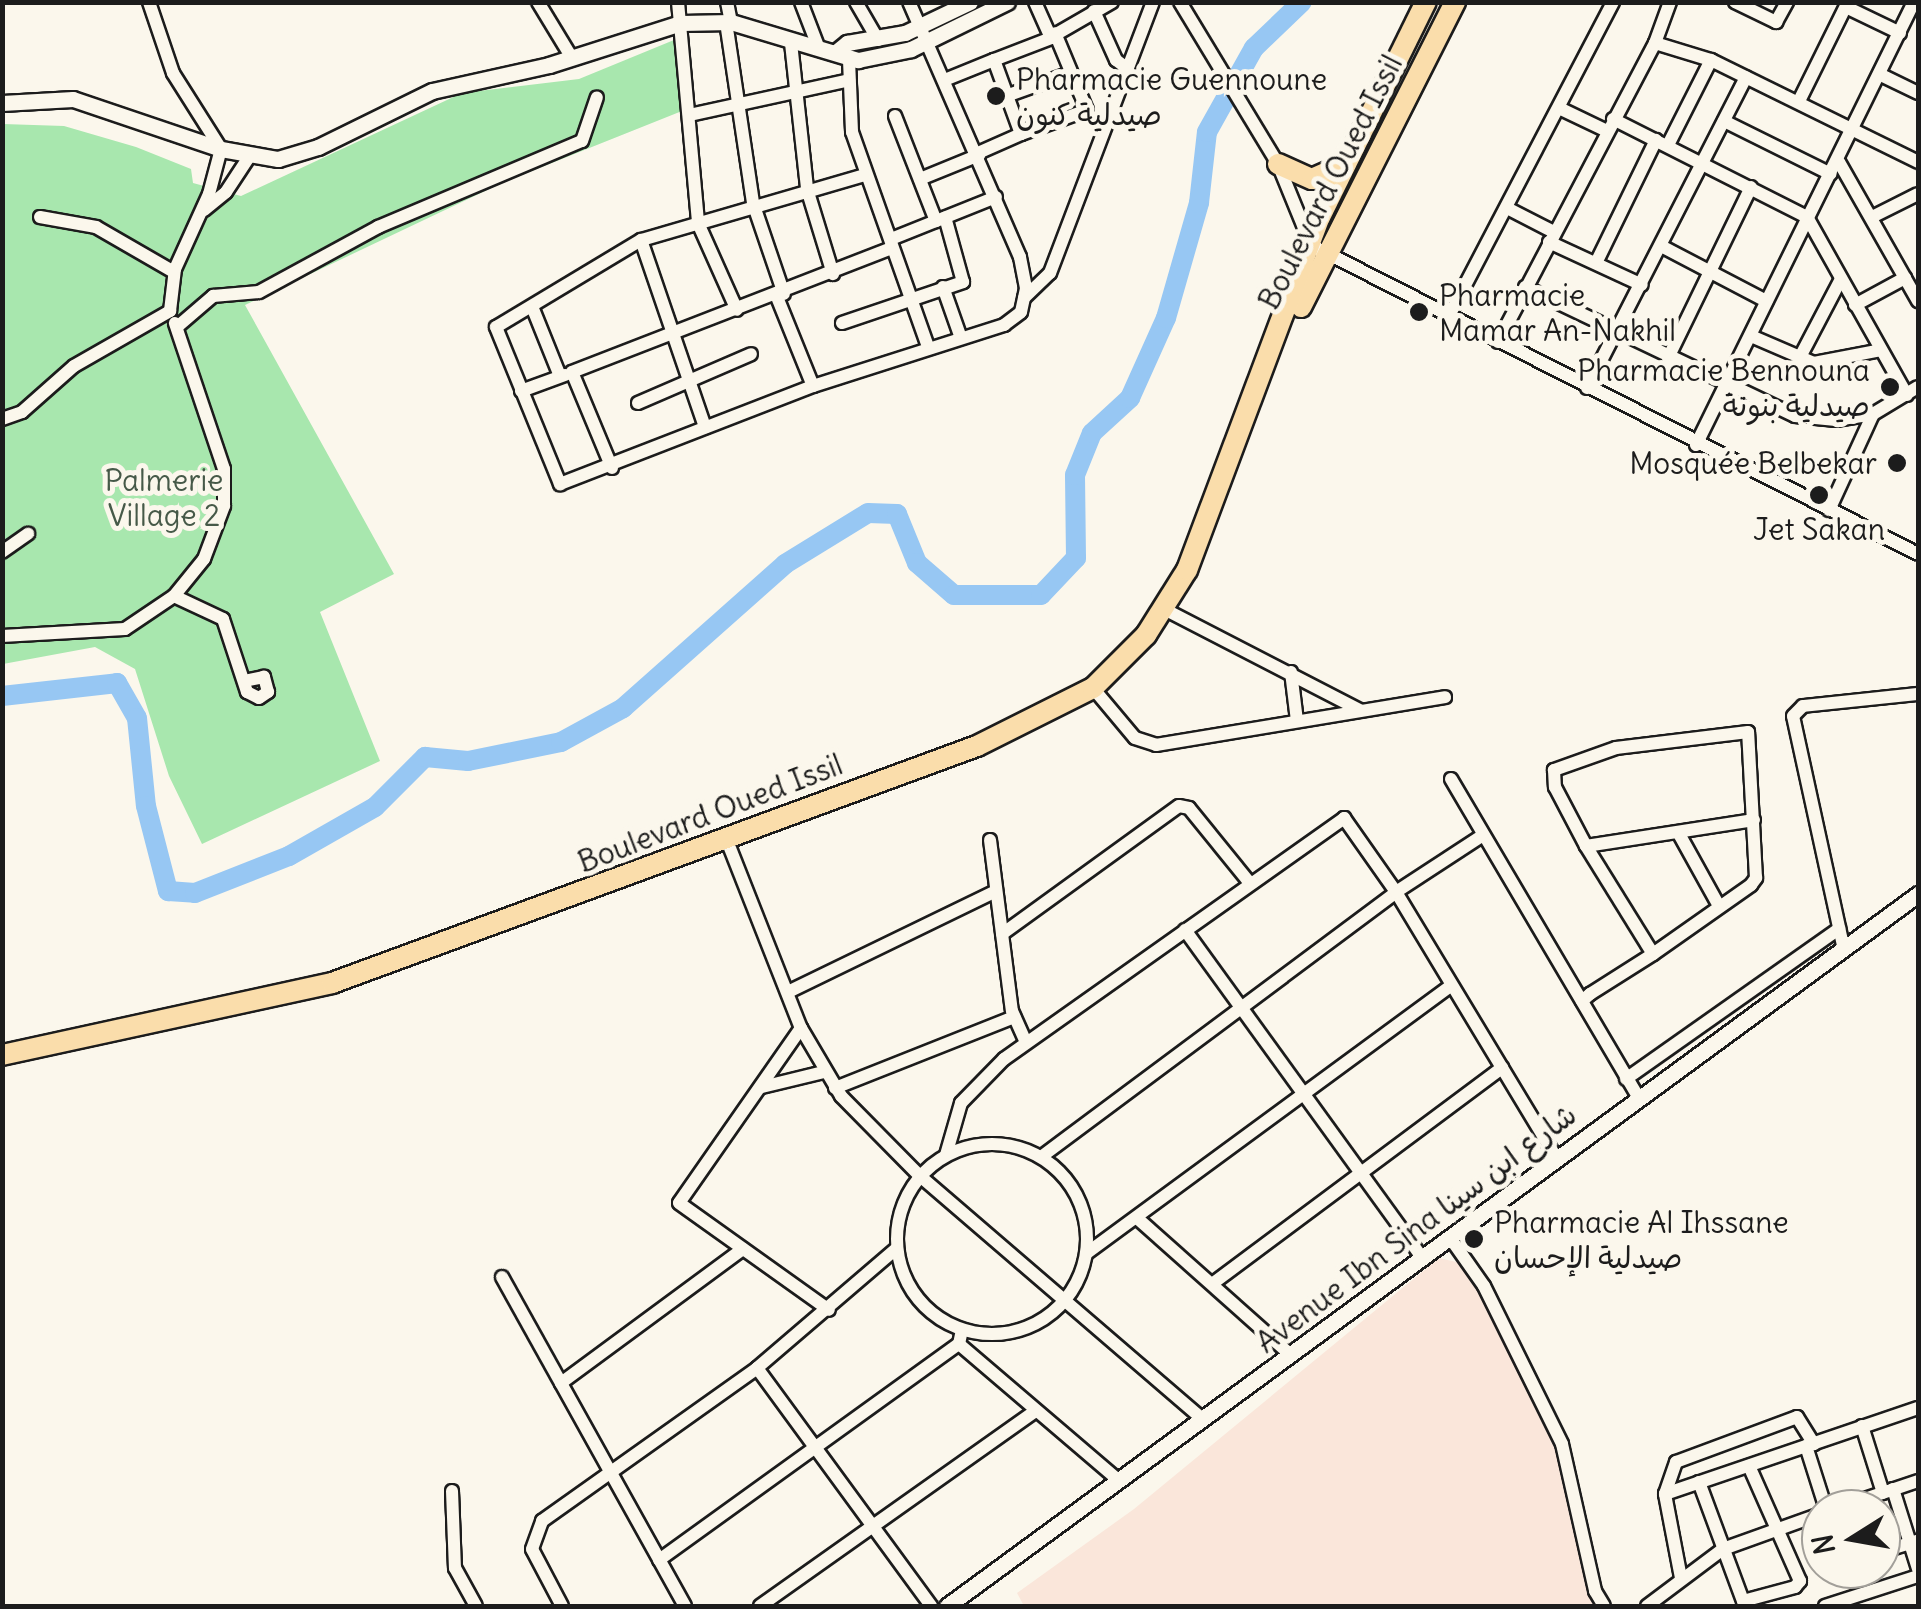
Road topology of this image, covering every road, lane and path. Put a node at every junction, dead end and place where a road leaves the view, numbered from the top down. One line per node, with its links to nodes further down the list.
1 (150, 2): 60 (street)
2 (538, 2): 34 (street)
3 (678, 2): 24 (street)
4 (727, 2): 23 (street)
5 (801, 2): 32 (street)
6 (856, 2): 28 (street)
7 (909, 2): 25 (street)
8 (1007, 2): 29 (street)
9 (1035, 2): 27 (street)
10 (1112, 2): 22 (street)
11 (1154, 2): 37 (street)
12 (1426, 2): 63 (main road, Boulevard Oued Issil)
13 (1455, 2): 86 (main road, Boulevard Oued Issil)
14 (1614, 2): 51 (street)
15 (1670, 2): 31 (street)
16 (1735, 2): 17 (street)
17 (1786, 2)
18 (1914, 2): 26 (street)
19 (966, 3): 25 (street)
20 (1180, 3): 65 (street)
21 (1847, 5): 26 (street); 47 (street)
22 (1094, 10): 27 (street); 37 (street)
23 (729, 22): 24 (street); 30 (street); 49 (street)
24 (681, 23): 34 (street); 53 (street)
25 (923, 26): 28 (street); 29 (street)
26 (1900, 33): 39 (street)
27 (1053, 35): 35 (street); 38 (street)
28 (878, 40): 33 (street)
29 (929, 42): 33 (street); 41 (street)
30 (791, 43): 32 (street); 43 (street)
31 (1655, 43): 36 (street); 56 (street)
32 (819, 49): 33 (street)
33 (843, 56): 42 (street)
34 (572, 58): 62 (street)
35 (994, 60): 41 (street); 45 (street)
36 (1711, 60): 40 (street); 59 (street)
37 (1128, 69): 52 (street)
38 (1071, 73): 45 (street); 50 (street)
39 (1881, 75): 44 (street); 57 (street)
40 (1746, 76): 47 (street); 55 (street)
41 (947, 79): 61 (street)
42 (849, 80): 43 (street); 68 (street)
43 (796, 91): 49 (street); 71 (street)
44 (1918, 93)
45 (1006, 96): 58 (street)
46 (597, 97): 107 (street)
47 (1800, 101): 57 (street)
48 (2, 103): 60 (street)
49 (734, 104): 53 (street); 74 (street)
50 (1087, 108): 52 (street); 58 (street)
51 (1559, 108): 56 (street); 75 (street)
52 (1111, 114): 98 (street)
53 (689, 115): 81 (street)
54 (895, 116): 69 (street)
55 (1724, 121): 66 (street); 67 (street)
56 (1610, 125): 59 (street); 82 (street)
57 (1855, 128): 64 (street); 67 (street)
58 (1021, 134): 61 (street)
59 (1662, 142): 66 (street); 87 (street)
60 (221, 149): 62 (street); 76 (street)
61 (978, 154): 69 (street); 73 (street)
62 (248, 156): 76 (street)
63 (1348, 162): 65 (main road); 86 (main road, Boulevard Oued Issil)
64 (1918, 162)
65 (1278, 164): 86 (street)
66 (1703, 164): 70 (street); 85 (street)
67 (1835, 168): 77 (street); 79 (street)
68 (865, 175): 71 (street); 84 (street)
69 (920, 178): 80 (street)
70 (1752, 187): 77 (street); 88 (street)
71 (806, 189): 74 (street); 90 (street)
72 (1918, 194): 79 (street)
73 (996, 197): 80 (street); 98 (street)
74 (752, 203): 81 (street); 96 (street)
75 (1508, 208): 82 (street); 105 (street)
76 (202, 211): 89 (street)
77 (1807, 216): 92 (street); 99 (street)
78 (40, 217): 89 (street)
79 (1872, 217): 91 (street)
80 (940, 219): 84 (street); 94 (street)
81 (698, 223): 83 (street); 103 (street)
82 (1551, 237): 87 (street); 95 (street)
83 (641, 240): 102 (street); 108 (street)
84 (890, 244): 90 (street); 97 (street)
85 (1661, 246): 88 (street); 93 (street)
86 (1319, 250): 105 (street); 136 (main road, Boulevard Oued Issil)
87 (1596, 263): 93 (street)
88 (1710, 271): 99 (street); 116 (street)
89 (174, 272): 104 (street)
90 (834, 274): 96 (street)
91 (1904, 278): 100 (street); 101 (street)
92 (1842, 279): 101 (street); 117 (street)
93 (1642, 285): 109 (street)
94 (944, 287): 97 (street); 111 (street)
95 (1525, 287): 109 (street); 112 (street)
96 (781, 296): 103 (street); 120 (street)
97 (907, 298): 106 (street); 113 (street)
98 (1024, 298): 111 (street)
99 (1766, 301): 110 (street)
100 (1918, 302)
101 (1856, 305): 114 (street)
102 (532, 308): 118 (street); 123 (street)
103 (737, 310): 108 (street)
104 (170, 311): 107 (street); 127 (street)
105 (1449, 316): 112 (street)
106 (842, 323)
107 (177, 327): 135 (street)
108 (673, 333): 118 (street); 119 (street)
109 (1616, 333): 116 (street); 122 (street)
110 (1751, 336): 117 (street); 121 (street)
111 (960, 338): 113 (street)
112 (1498, 342): 122 (street)
113 (928, 348): 120 (street)
114 (1881, 350): 117 (street); 124 (street)
115 (751, 354): 119 (street)
116 (1668, 358): 121 (street)
117 (1799, 359)
118 (566, 374): 123 (street); 130 (street)
119 (689, 379): 125 (street); 128 (street)
120 (813, 386): 128 (street)
121 (1727, 386): 126 (street); 129 (street)
122 (1588, 388): 129 (street)
123 (521, 391): 130 (street)
124 (1913, 391): 126 (street)
125 (638, 404)
126 (1873, 414): 131 (street)
127 (4, 417)
128 (705, 427): 130 (street)
129 (1696, 445): 131 (street)
130 (612, 468)
131 (1830, 510): 134 (street)
132 (28, 534): 133 (street)
133 (2, 552)
134 (1918, 554)
135 (174, 596): 137 (street); 139 (street)
136 (1166, 610): 138 (street); 140 (main road, Boulevard Oued Issil)
137 (2, 636)
138 (1292, 672): 143 (street); 144 (street)
139 (248, 680)
140 (1093, 688): 144 (street); 149 (main road, Boulevard Oued Issil)
141 (1918, 694): 157 (street)
142 (1445, 696): 143 (street)
143 (1360, 710): 144 (street)
144 (1297, 721)
145 (1451, 780): 148 (street)
146 (1754, 820): 147 (street); 151 (street); 156 (street)
147 (1678, 832): 151 (street); 156 (street)
148 (1480, 837): 154 (street); 164 (street)
149 (726, 838): 163 (street); 169 (main road, Boulevard Oued Issil)
150 (990, 840): 153 (street)
151 (1586, 846): 161 (street)
152 (1250, 882): 154 (street); 158 (street); 159 (street)
153 (996, 891): 159 (street); 163 (street)
154 (1396, 892): 162 (street); 165 (street)
155 (1918, 894): 160 (street, Avenue Ibn Sina شارع ابن سينا)
156 (1720, 906): 161 (street)
157 (1839, 929): 160 (street); 172 (street)
158 (1184, 930): 165 (street); 168 (street)
159 (1002, 934): 166 (street)
160 (1844, 950): 176 (street, Avenue Ibn Sina شارع ابن سينا)
161 (1652, 954): 164 (street)
162 (1451, 986): 170 (street); 175 (street)
163 (788, 992): 167 (street)
164 (1582, 1002): 172 (street)
165 (1239, 1009): 175 (street); 178 (street)
166 (1014, 1018): 168 (street); 174 (street)
167 (801, 1028): 171 (street); 173 (street)
168 (1026, 1042): 177 (street)
169 (2, 1056)
170 (1502, 1068): 179 (street); 180 (street)
171 (824, 1072): 173 (street); 174 (street)
172 (1626, 1078): 176 (street)
173 (762, 1087): 185 (street)
174 (835, 1088): 181 (street)
175 (1300, 1092): 180 (street); 182 (street)
176 (1638, 1097): 179 (street, Avenue Ibn Sina شارع ابن سينا)
177 (946, 1155): 178 (street); 181 (street)
178 (1041, 1157): 186 (street)
179 (1557, 1159): 183 (street, Avenue Ibn Sina شارع ابن سينا)
180 (1360, 1172): 187 (street); 189 (street)
181 (920, 1176): 184 (street); 190 (street)
182 (1137, 1218): 186 (street); 189 (street)
183 (1451, 1239): 187 (street, Avenue Ibn Sina شارع ابن سينا); 227 (street)
184 (898, 1248): 191 (street); 192 (street)
185 (743, 1249): 191 (street); 195 (street)
186 (1087, 1253): 190 (street)
187 (1422, 1259): 193 (street, Avenue Ibn Sina شارع ابن سينا)
188 (502, 1277): 195 (street)
189 (1212, 1284): 193 (street)
190 (1066, 1300): 192 (street); 198 (street)
191 (830, 1310): 194 (street)
192 (960, 1337): 197 (street); 201 (street)
193 (1291, 1355): 198 (street, Avenue Ibn Sina شارع ابن سينا)
194 (756, 1368): 201 (street); 203 (street)
195 (561, 1383): 203 (street)
196 (1918, 1408): 199 (street)
197 (1035, 1410): 204 (street); 214 (street)
198 (1204, 1419): 204 (street, Avenue Ibn Sina شارع ابن سينا)
199 (1862, 1426): 200 (street); 208 (street)
200 (1810, 1445): 202 (street); 207 (street); 211 (street)
201 (815, 1450): 214 (street); 218 (street)
202 (1749, 1466): 206 (street); 215 (street)
203 (611, 1471): 218 (street); 222 (street)
204 (1118, 1480): 226 (street, Avenue Ibn Sina شارع ابن سينا)
205 (1918, 1481): 209 (street)
206 (1699, 1482): 211 (street); 217 (street)
207 (1819, 1489)
208 (1887, 1489)
209 (1894, 1489)
210 (452, 1491): 221 (street)
211 (1665, 1494): 220 (street)
212 (1901, 1516): 216 (street)
213 (1801, 1520): 215 (street)
214 (871, 1527): 224 (street); 225 (street)
215 (1778, 1529): 217 (street); 217 (street)
216 (1914, 1542): 219 (street)
217 (1723, 1549): 220 (street)
218 (659, 1560): 223 (street)
219 (1918, 1572): 229 (street)
220 (1681, 1578): 228 (street)
221 (476, 1606)
222 (562, 1606)
223 (685, 1606)
224 (760, 1606)
225 (931, 1606)
226 (948, 1606)
227 (1604, 1606)
228 (1647, 1606)
229 (1825, 1606)

